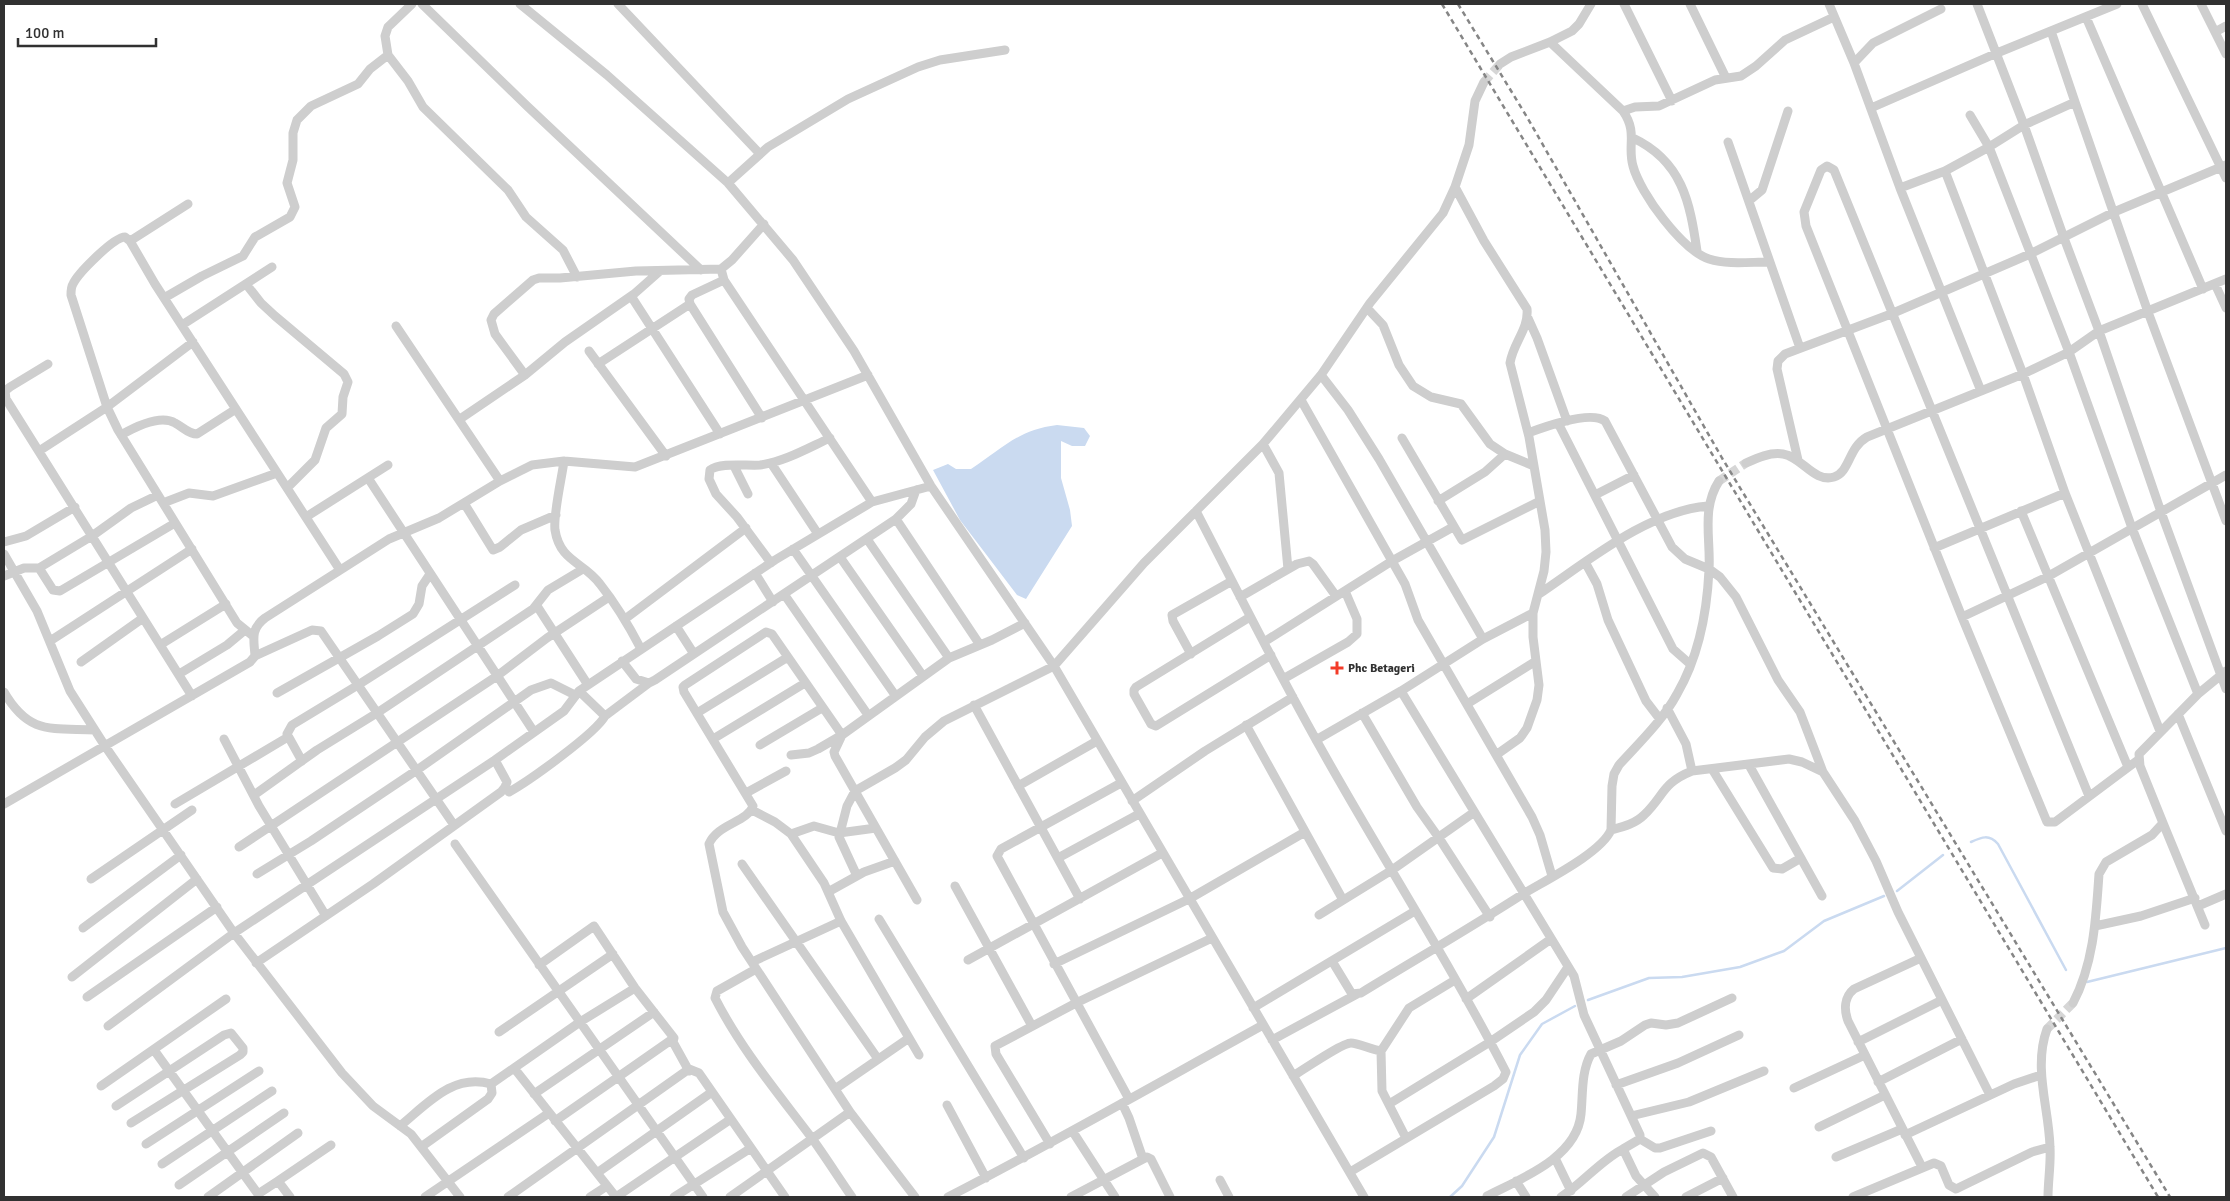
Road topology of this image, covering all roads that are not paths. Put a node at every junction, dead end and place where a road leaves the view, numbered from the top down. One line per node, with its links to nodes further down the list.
1 (412, 4): 23 (street)
2 (422, 4): 57 (street)
3 (520, 4): 42 (street)
4 (618, 4): 38 (street)
5 (1591, 4): 19 (street)
6 (1624, 4): 28 (street)
7 (1690, 4): 26 (street)
8 (1829, 4): 14 (street)
9 (1977, 4): 21 (street)
10 (2117, 4): 15 (street)
11 (2142, 4): 39 (street)
12 (2201, 4): 18 (street)
13 (1941, 9): 24 (street)
14 (1834, 17): 24 (street); 26 (street)
15 (2086, 17): 17 (street); 45 (street)
16 (2226, 26): 18 (street)
17 (2051, 31): 21 (street); 29 (street)
18 (2215, 32): 22 (street)
19 (1550, 42): 25 (street); 31 (street)
20 (1005, 50): 38 (street)
21 (1997, 53): 30 (street); 34 (street)
22 (2226, 54)
23 (388, 55): 60 (street); 68 (street)
24 (1854, 63): 30 (street)
25 (1500, 64)
26 (1726, 78): 28 (street)
27 (1484, 82): 43 (street)
28 (1672, 101): 31 (street)
29 (2075, 102): 34 (street); 48 (street)
30 (1870, 108): 44 (street)
31 (1623, 111): 35 (street)
32 (1788, 111): 46 (street)
33 (1970, 115): 37 (street)
34 (2024, 125): 37 (street); 50 (street)
35 (1633, 138): 52 (street); 52 (street)
36 (1728, 142): 46 (street)
37 (1989, 147): 40 (street); 53 (street)
38 (760, 154): 42 (street)
39 (2224, 166): 41 (street); 45 (street)
40 (1945, 171): 44 (street); 59 (street)
41 (2226, 178)
42 (728, 183): 49 (street)
43 (1455, 187): 70 (street); 74 (street)
44 (1900, 188): 66 (street)
45 (2160, 193): 48 (street); 65 (street)
46 (1750, 200): 54 (street)
47 (188, 204): 51 (street)
48 (2114, 212): 50 (street); 72 (street)
49 (764, 224): 56 (street); 88 (street)
50 (2064, 238): 53 (street); 79 (street)
51 (130, 241): 68 (street); 93 (street)
52 (1697, 251): 54 (street)
53 (2030, 254): 59 (street); 83 (street)
54 (1769, 262): 81 (street)
55 (272, 267): 63 (street)
56 (721, 269): 57 (street); 62 (street)
57 (701, 270): 58 (street)
58 (660, 271): 60 (street); 67 (street)
59 (1984, 273): 66 (street); 86 (street)
60 (577, 277): 87 (street)
61 (2226, 279): 64 (street)
62 (724, 280): 69 (street); 91 (street)
63 (246, 284): 75 (street); 124 (street)
64 (2215, 284): 65 (street); 71 (street)
65 (2204, 289): 72 (street)
66 (1940, 292): 73 (street); 90 (street)
67 (631, 296): 77 (street); 87 (street)
68 (164, 298): 75 (street)
69 (690, 304): 77 (street); 96 (street)
70 (1366, 308): 89 (street); 107 (street)
71 (2226, 308)
72 (2148, 312): 79 (street); 122 (street)
73 (1891, 314): 78 (street); 78 (street); 95 (street)
74 (1528, 318): 98 (street); 100 (street)
75 (182, 326): 80 (street)
76 (396, 326): 97 (street)
77 (651, 328): 85 (street); 101 (street)
78 (1846, 332): 81 (street); 99 (street)
79 (2099, 332): 83 (street); 138 (street)
80 (193, 342): 93 (street); 94 (street)
81 (1800, 348): 109 (street)
82 (589, 351): 85 (street)
83 (2070, 352): 86 (street); 148 (street)
84 (48, 364): 106 (street)
85 (598, 364): 108 (street)
86 (2023, 374): 90 (street); 126 (street)
87 (525, 375): 97 (street)
88 (868, 375): 91 (street); 123 (street)
89 (1322, 375): 92 (street); 153 (street)
90 (1981, 391): 95 (street)
91 (805, 400): 96 (street); 103 (street)
92 (1301, 400): 105 (street); 162 (street)
93 (106, 407): 102 (street); 106 (street)
94 (236, 409): 102 (street); 116 (street)
95 (1932, 411): 99 (street); 147 (street)
96 (762, 418): 101 (street)
97 (460, 419): 120 (street)
98 (1562, 422): 100 (street); 117 (street); 128 (street)
99 (1886, 430): 109 (street); 156 (street)
100 (1528, 433): 115 (street)
101 (720, 434): 108 (street)
102 (121, 435): 129 (street)
103 (830, 438): 111 (street); 132 (street)
104 (1402, 438): 130 (street)
105 (1263, 444): 136 (street); 168 (street)
106 (39, 450): 135 (street)
107 (1504, 454): 115 (street); 130 (street)
108 (666, 456): 110 (street)
109 (1798, 460): 112 (street)
110 (564, 461): 120 (street); 139 (street)
111 (771, 463): 114 (street); 150 (street)
112 (1746, 463)
113 (388, 465): 119 (street)
114 (734, 466): 127 (street); 146 (street)
115 (1534, 466): 131 (street)
116 (277, 472): 124 (street); 129 (street)
117 (1634, 475): 128 (street); 142 (street)
118 (2226, 475): 122 (street)
119 (368, 478): 140 (street); 149 (street)
120 (500, 481): 133 (street)
121 (1718, 481): 134 (street)
122 (2212, 483): 138 (street); 143 (street)
123 (931, 486): 125 (street); 196 (street)
124 (287, 488): 140 (street)
125 (916, 490): 132 (street); 141 (street)
126 (2065, 493): 137 (street); 160 (street)
127 (748, 494)
128 (1595, 495): 154 (street)
129 (161, 499): 144 (street); 151 (street)
130 (1438, 501): 145 (street)
131 (1540, 501): 145 (street); 182 (street)
132 (872, 502): 150 (street)
133 (464, 503): 139 (street); 149 (street)
134 (1708, 506): 142 (street); 169 (street)
135 (74, 507): 151 (street); 155 (street)
136 (1196, 511): 177 (street); 219 (street)
137 (2021, 511): 147 (street); 176 (street)
138 (2161, 512): 148 (street); 220 (street)
139 (556, 515): 167 (street)
140 (306, 517): 170 (street)
141 (896, 519): 152 (street); 204 (street)
142 (1658, 520): 154 (street); 169 (street)
143 (2226, 521)
144 (175, 523): 157 (street); 163 (street)
145 (1453, 527): 153 (street)
146 (746, 528): 165 (street); 195 (street)
147 (1978, 528): 156 (street); 184 (street)
148 (2132, 528): 160 (street); 234 (street)
149 (403, 533): 170 (street); 173 (street)
150 (818, 534): 158 (street)
151 (92, 536): 163 (street); 166 (street)
152 (867, 539): 161 (street); 213 (street)
153 (1428, 541): 162 (street); 200 (street)
154 (1617, 541): 164 (street); 218 (street)
155 (4, 542)
156 (1934, 548): 192 (street)
157 (192, 549): 179 (street); 188 (street)
158 (793, 549): 165 (street); 175 (street)
159 (4, 554): 171 (street)
160 (2090, 554): 176 (street); 252 (street)
161 (840, 557): 175 (street); 223 (street)
162 (1392, 561): 180 (street); 217 (street)
163 (109, 562): 166 (street); 179 (street)
164 (1585, 562): 182 (street); 249 (street)
165 (771, 563): 172 (street)
166 (39, 568): 171 (street)
167 (583, 569): 185 (street); 189 (street)
168 (1288, 569): 183 (street); 186 (street)
169 (1710, 569): 218 (street); 275 (street)
170 (340, 570): 198 (street)
171 (14, 571): 174 (street); 201 (street)
172 (755, 573): 187 (street); 197 (street)
173 (430, 574): 194 (street); 211 (street)
174 (4, 576)
175 (812, 576): 181 (street); 236 (street)
176 (2047, 577): 184 (street); 270 (street)
177 (1232, 581): 186 (street); 208 (street)
178 (515, 584): 194 (street)
179 (126, 590): 193 (street); 201 (street)
180 (1345, 591): 183 (street); 224 (street)
181 (784, 594): 187 (street); 247 (street)
182 (1538, 594): 190 (street)
183 (1336, 596): 202 (street)
184 (2008, 596): 192 (street); 282 (street)
185 (609, 597): 195 (street); 199 (street)
186 (1240, 597): 191 (street)
187 (773, 602): 207 (street)
188 (226, 604): 198 (street); 203 (street)
189 (537, 606): 199 (street); 205 (street)
190 (1533, 613): 200 (street); 216 (street)
191 (1250, 617): 202 (street); 208 (street)
192 (1962, 617): 282 (street)
193 (143, 618): 203 (street); 215 (street)
194 (460, 619): 205 (street); 227 (street)
195 (625, 619): 206 (street)
196 (1025, 623): 204 (street); 219 (street)
197 (676, 626): 206 (street); 207 (street)
198 (249, 633): 210 (street); 221 (street)
199 (555, 633): 222 (street); 228 (street)
200 (1483, 639): 217 (street)
201 (50, 641): 251 (street)
202 (1264, 642): 209 (street)
203 (160, 645): 221 (street)
204 (980, 645): 213 (street)
205 (478, 647): 222 (street); 243 (street)
206 (642, 649): 214 (street)
207 (694, 654): 225 (street)
208 (1191, 654): 209 (street)
209 (1271, 655): 224 (street)
210 (255, 656): 211 (street); 235 (street)
211 (340, 658): 227 (street); 232 (street)
212 (788, 658): 226 (street); 244 (street); 244 (street)
213 (949, 658): 223 (street)
214 (622, 661): 225 (street); 228 (street)
215 (81, 662)
216 (1536, 662): 239 (street); 264 (street)
217 (1443, 663): 230 (street); 239 (street)
218 (1690, 664): 242 (street)
219 (1054, 666): 240 (street); 259 (street)
220 (2224, 673): 229 (street); 234 (street)
221 (179, 674): 235 (street)
222 (497, 676): 238 (street); 258 (street)
223 (923, 676): 236 (street)
224 (1283, 678): 237 (street)
225 (649, 683): 248 (street)
226 (806, 683): 241 (street); 260 (street)
227 (358, 685): 243 (street); 254 (street)
228 (588, 685): 233 (street)
229 (2226, 689)
230 (1401, 691): 245 (street); 289 (street)
231 (4, 692): 251 (street)
232 (277, 693)
233 (577, 693): 238 (street); 248 (street); 253 (street)
234 (2198, 694): 246 (street)
235 (192, 696): 262 (street)
236 (895, 696): 247 (street)
237 (1293, 697): 250 (street); 257 (street)
238 (515, 703): 253 (street); 272 (street)
239 (1467, 704): 264 (street)
240 (974, 705): 277 (street); 278 (street)
241 (822, 708): 255 (street); 261 (street)
242 (1667, 708): 249 (street); 274 (street)
243 (377, 713): 258 (street); 267 (street)
244 (697, 713): 260 (street)
245 (1362, 713): 257 (street); 302 (street)
246 (2178, 714): 252 (street); 298 (street)
247 (868, 715): 255 (street)
248 (605, 716): 279 (street)
249 (1659, 718): 297 (street)
250 (1246, 725): 284 (street); 299 (street)
251 (95, 730): 262 (street)
252 (2160, 731): 266 (street)
253 (534, 732): 265 (street)
254 (288, 737): 267 (street); 269 (street)
255 (841, 738): 263 (street); 278 (street)
256 (224, 739): 269 (street)
257 (1316, 740): 312 (street)
258 (397, 741): 272 (street); 293 (street)
259 (1097, 741): 276 (street); 277 (street)
260 (714, 742): 280 (street)
261 (760, 744)
262 (105, 746): 285 (street); 296 (street)
263 (791, 755)
264 (1496, 755): 315 (street)
265 (495, 760): 283 (street); 292 (street)
266 (2138, 760): 270 (street); 291 (street)
267 (302, 762): 281 (street)
268 (1749, 765): 271 (street); 275 (street); 309 (street)
269 (239, 767): 281 (street); 286 (street)
270 (2128, 767): 282 (street)
271 (1712, 769): 274 (street); 309 (street)
272 (417, 770): 283 (street); 307 (street)
273 (786, 771): 280 (street)
274 (1692, 771): 297 (street)
275 (1824, 772): 347 (street)
276 (1121, 783): 284 (street); 294 (street)
277 (1018, 786): 294 (street)
278 (855, 791): 295 (street); 300 (street)
279 (509, 792)
280 (746, 792): 288 (street)
281 (254, 795): 293 (street)
282 (2089, 796)
283 (436, 798): 292 (street); 318 (street)
284 (1132, 801): 290 (street)
285 (5, 802)
286 (175, 804)
287 (192, 810): 296 (street)
288 (752, 810): 301 (street); 352 (street)
289 (1474, 812): 302 (street); 321 (street)
290 (1140, 814): 305 (street); 308 (street)
291 (2163, 823): 328 (street); 338 (street)
292 (454, 825): 332 (street)
293 (271, 826): 304 (street); 307 (street)
294 (1041, 827): 308 (street); 337 (street)
295 (876, 828): 300 (street); 310 (street)
296 (163, 830): 306 (street); 316 (street)
297 (1611, 830): 315 (street)
298 (2226, 831)
299 (1305, 832): 325 (street); 327 (street)
300 (839, 833): 301 (street); 314 (street)
301 (791, 834): 320 (street)
302 (1439, 838): 312 (street); 333 (street)
303 (455, 844): 351 (street)
304 (239, 848)
305 (1162, 853): 324 (street); 325 (street)
306 (180, 855): 317 (street); 339 (street)
307 (288, 856): 313 (street); 318 (street)
308 (1058, 858): 324 (street)
309 (1801, 858): 323 (street)
310 (894, 861): 314 (street); 326 (street)
311 (742, 864): 343 (street)
312 (1392, 870): 327 (street); 330 (street)
313 (257, 874)
314 (857, 876): 320 (street)
315 (1552, 876): 321 (street)
316 (91, 879)
317 (197, 879): 329 (street); 355 (street)
318 (306, 885): 332 (street); 340 (street)
319 (955, 886): 344 (street)
320 (828, 892): 335 (street)
321 (1523, 894): 333 (street); 342 (street)
322 (2226, 894): 328 (street)
323 (1822, 896)
324 (1080, 899): 337 (street)
325 (1189, 899): 341 (street); 350 (street)
326 (917, 900)
327 (1343, 900): 331 (street)
328 (2196, 902): 336 (street); 338 (street)
329 (217, 907): 340 (street); 360 (street)
330 (1415, 911): 345 (street); 349 (street)
331 (1319, 915)
332 (326, 916): 353 (street)
333 (1490, 917): 345 (street)
334 (879, 919): 444 (street)
335 (841, 921): 343 (street); 377 (street)
336 (2205, 925)
337 (1033, 926): 344 (street); 350 (street)
338 (2095, 926): 366 (street)
339 (83, 928)
340 (234, 933): 353 (street); 371 (street)
341 (1212, 938): 365 (street); 367 (street)
342 (1551, 940): 354 (street); 363 (street)
343 (797, 942): 352 (street); 388 (street)
344 (990, 948): 348 (street); 372 (street)
345 (1437, 948): 356 (street); 359 (street)
346 (612, 954): 351 (street); 357 (street); 358 (street)
347 (1921, 958): 364 (street); 381 (street)
348 (968, 960)
349 (1332, 960): 359 (street); 367 (street)
350 (1054, 964): 365 (street)
351 (539, 965): 358 (street)
352 (754, 966): 402 (street); 431 (street)
353 (259, 967): 422 (street)
354 (1568, 967): 380 (street); 384 (street)
355 (72, 977)
356 (1455, 980): 363 (street); 385 (street)
357 (635, 988): 368 (street); 369 (street)
358 (558, 992): 369 (street); 374 (street)
359 (1361, 992): 379 (street)
360 (87, 998)
361 (1732, 998): 384 (street)
362 (226, 999): 382 (street)
363 (1466, 999): 380 (street)
364 (1942, 1000): 378 (street); 381 (street)
365 (1076, 1003): 372 (street); 409 (street)
366 (2073, 1003)
367 (1253, 1008): 370 (street)
368 (654, 1012): 376 (street); 383 (street)
369 (580, 1022): 383 (street); 389 (street)
370 (1263, 1025): 379 (street); 409 (street)
371 (108, 1026)
372 (1032, 1026): 434 (street)
373 (2047, 1029): 394 (street)
374 (499, 1032)
375 (1739, 1035): 399 (street)
376 (674, 1038): 390 (street); 396 (street)
377 (909, 1038): 386 (street); 388 (street)
378 (1962, 1039): 397 (street); 408 (street)
379 (1272, 1040): 395 (street)
380 (1490, 1042): 410 (street); 430 (street)
381 (1858, 1042): 387 (street)
382 (154, 1050): 391 (street); 400 (street)
383 (599, 1050): 396 (street); 406 (street)
384 (1600, 1050): 399 (street); 446 (street)
385 (1381, 1051): 395 (street); 410 (street)
386 (919, 1055)
387 (1865, 1055): 397 (street); 401 (street)
388 (878, 1059): 402 (street)
389 (514, 1068): 398 (street); 406 (street)
390 (689, 1070): 405 (street); 411 (street)
391 (169, 1071): 403 (street); 403 (street); 413 (street)
392 (259, 1071): 414 (street)
393 (1764, 1071): 418 (street)
394 (2041, 1075): 408 (street); 437 (street)
395 (1293, 1076): 451 (street)
396 (618, 1077): 411 (street); 420 (street)
397 (1878, 1082): 407 (street)
398 (491, 1084): 422 (street); 436 (street)
399 (1616, 1085): 418 (street)
400 (101, 1086)
401 (1794, 1088)
402 (835, 1089): 415 (street)
403 (184, 1091): 414 (street); 421 (street)
404 (272, 1092): 425 (street)
405 (712, 1092): 419 (street); 424 (street)
406 (534, 1094): 417 (street)
407 (1885, 1095): 423 (street); 428 (street)
408 (1990, 1095): 428 (street)
409 (1125, 1101): 426 (street); 445 (street)
410 (1389, 1104): 430 (street)
411 (638, 1105): 424 (street); 439 (street)
412 (947, 1105): 453 (street)
413 (116, 1106)
414 (198, 1111): 425 (street); 433 (street)
415 (850, 1112): 431 (street); 479 (street)
416 (284, 1113): 441 (street)
417 (549, 1113): 420 (street); 459 (street)
418 (1631, 1116): 432 (street)
419 (731, 1119): 438 (street); 442 (street)
420 (555, 1121): 439 (street)
421 (131, 1123)
422 (400, 1126): 436 (street)
423 (1819, 1127)
424 (657, 1130): 442 (street); 452 (street)
425 (213, 1131): 441 (street); 447 (street)
426 (1074, 1132): 434 (street); 455 (street)
427 (1711, 1132): 432 (street)
428 (1904, 1132): 443 (street); 448 (street)
429 (298, 1134): 450 (street)
430 (1406, 1138): 451 (street)
431 (812, 1139): 449 (street); 478 (street)
432 (1640, 1139): 440 (street)
433 (146, 1144)
434 (1050, 1144): 444 (street)
435 (331, 1145): 457 (street)
436 (421, 1147): 459 (street)
437 (2050, 1147): 448 (street); 493 (street)
438 (750, 1148): 449 (street); 460 (street)
439 (577, 1149): 452 (street); 471 (street)
440 (1623, 1149): 462 (street); 464 (street)
441 (229, 1153): 450 (street); 461 (street)
442 (675, 1156): 460 (street); 473 (street)
443 (1836, 1157)
444 (1024, 1158): 453 (street)
445 (1143, 1158): 455 (street); 483 (street)
446 (1555, 1158): 458 (street); 464 (street)
447 (162, 1164)
448 (1922, 1167): 492 (street)
449 (767, 1171): 476 (street); 477 (street)
450 (243, 1172): 465 (street); 467 (street)
451 (1350, 1172): 485 (street)
452 (597, 1173): 463 (street)
453 (986, 1178): 480 (street)
454 (1722, 1178): 462 (street); 490 (street); 491 (street)
455 (1103, 1179): 481 (street); 482 (street)
456 (1220, 1180): 484 (street)
457 (278, 1181): 465 (street); 468 (street)
458 (1516, 1181): 466 (street); 486 (street)
459 (448, 1182): 469 (street); 470 (street)
460 (694, 1184): 474 (street); 475 (street)
461 (179, 1185)
462 (1646, 1185): 488 (street); 489 (street)
463 (607, 1186): 472 (street); 473 (street)
464 (1571, 1191): 487 (street)
465 (256, 1196)
466 (1487, 1196)
467 (208, 1197)
468 (290, 1197)
469 (425, 1197)
470 (460, 1197)
471 (508, 1197)
472 (590, 1197)
473 (616, 1197)
474 (674, 1197)
475 (703, 1197)
476 (730, 1197)
477 (785, 1197)
478 (852, 1197)
479 (915, 1197)
480 (948, 1197)
481 (1071, 1197)
482 (1114, 1197)
483 (1170, 1197)
484 (1229, 1197)
485 (1364, 1197)
486 (1526, 1197)
487 (1562, 1197)
488 (1626, 1197)
489 (1655, 1197)
490 (1686, 1197)
491 (1734, 1197)
492 (1853, 1197)
493 (2048, 1197)

